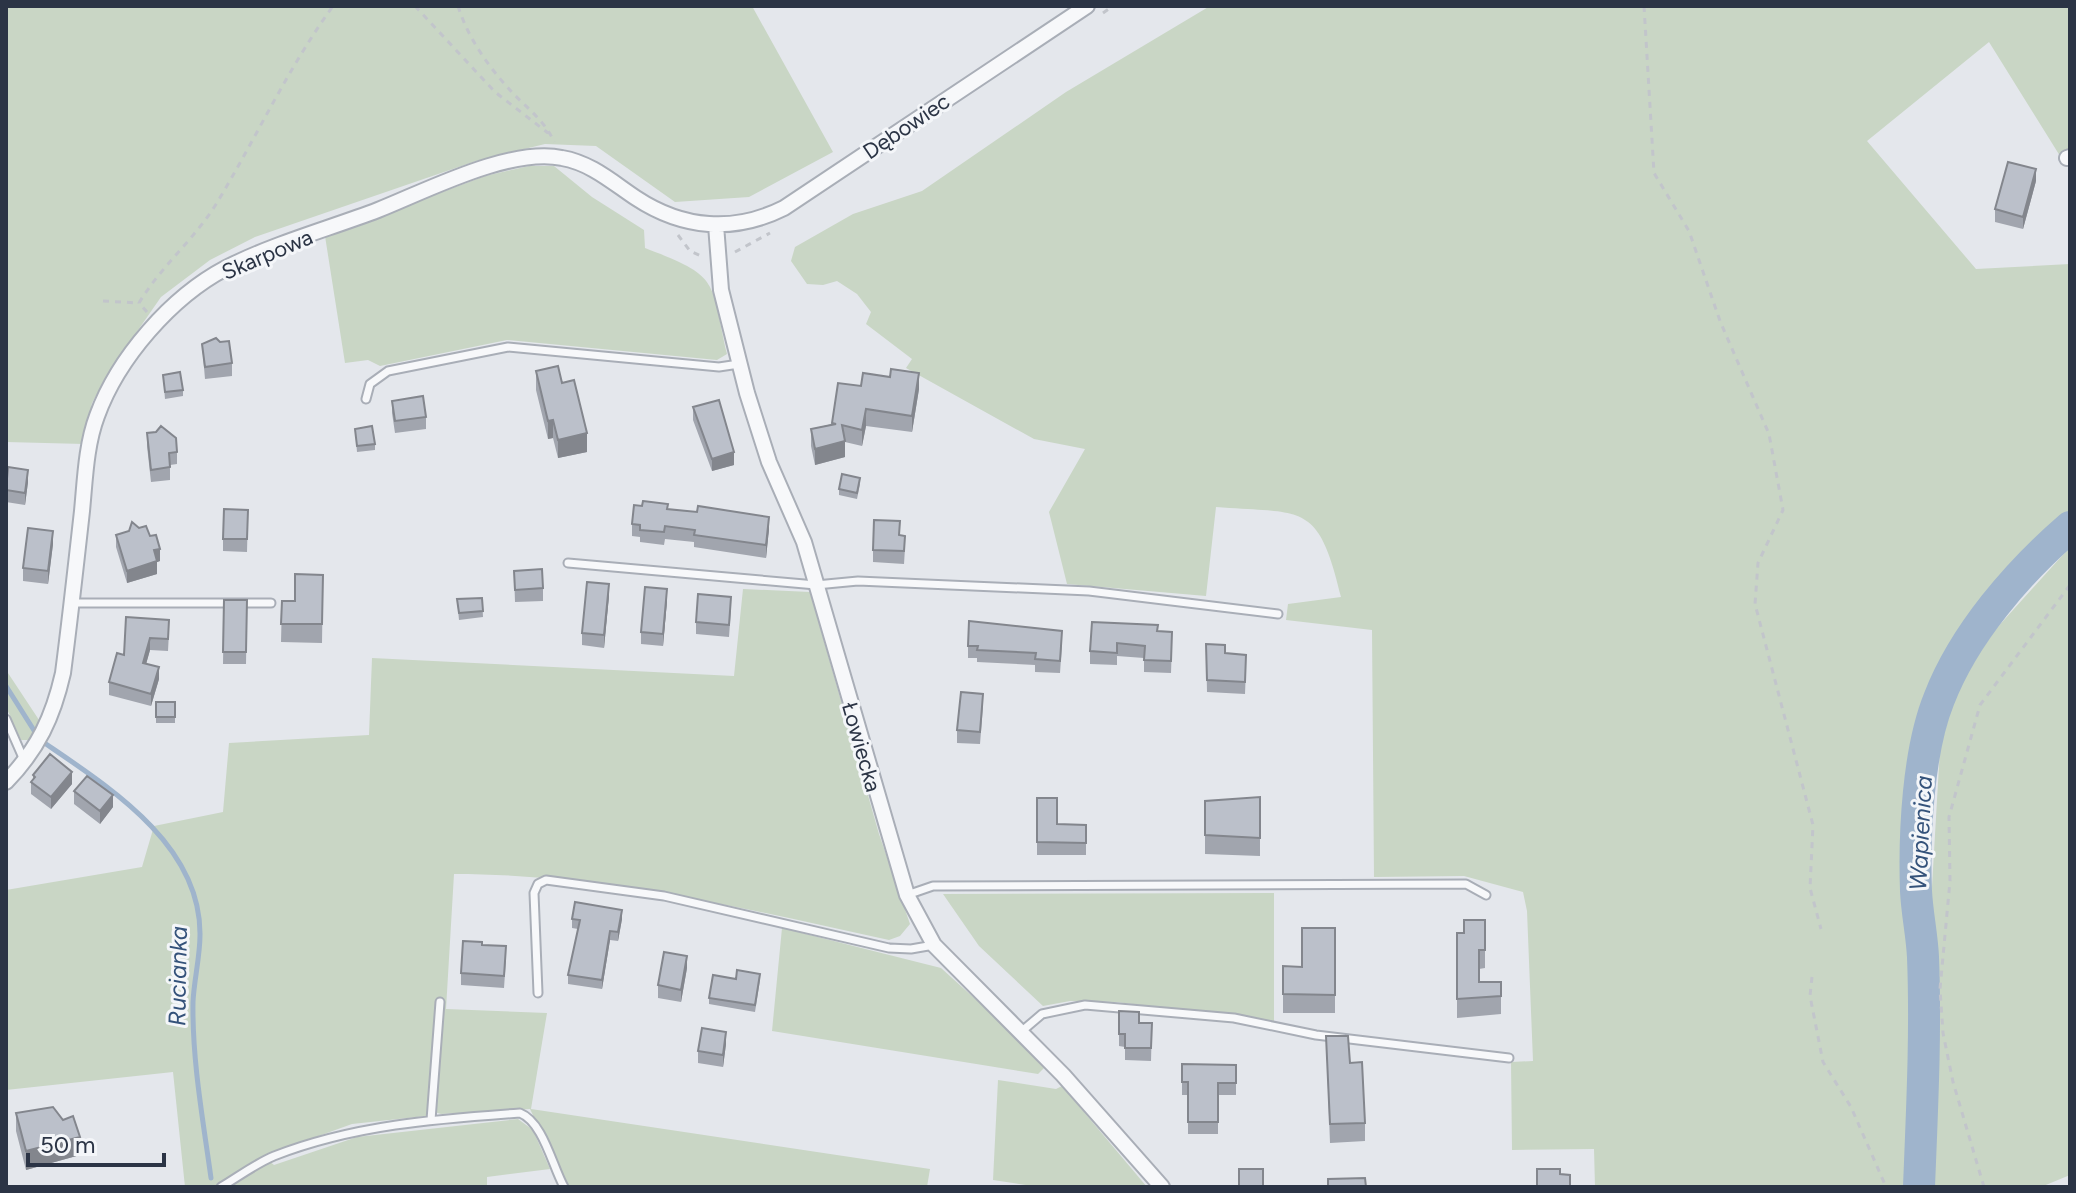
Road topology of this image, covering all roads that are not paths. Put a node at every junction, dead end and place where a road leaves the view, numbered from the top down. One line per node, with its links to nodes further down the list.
1 (1087, 6): 2 (street, Dębowiec)
2 (716, 225): 3 (street, Łowiecka); 7 (street, Skarpowa)
3 (739, 364): 4 (lane); 6 (street, Łowiecka)
4 (366, 399)
5 (568, 563): 6 (lane)
6 (816, 585): 9 (lane); 13 (street, Łowiecka)
7 (71, 603): 8 (lane); 11 (street, Skarpowa)
8 (271, 603)
9 (1278, 614)
10 (6, 719): 11 (lane)
11 (25, 762): 12 (street, Skarpowa)
12 (6, 782)
13 (907, 895): 14 (lane); 15 (street, Łowiecka)
14 (1486, 895)
15 (934, 945): 16 (lane); 18 (street, Łowiecka)
16 (538, 993)
17 (440, 1002): 20 (lane)
18 (1022, 1031): 19 (lane); 23 (street, Łowiecka)
19 (1509, 1058)
20 (431, 1120): 21 (lane); 22 (lane)
21 (221, 1187)
22 (564, 1187)
23 (1162, 1187)

